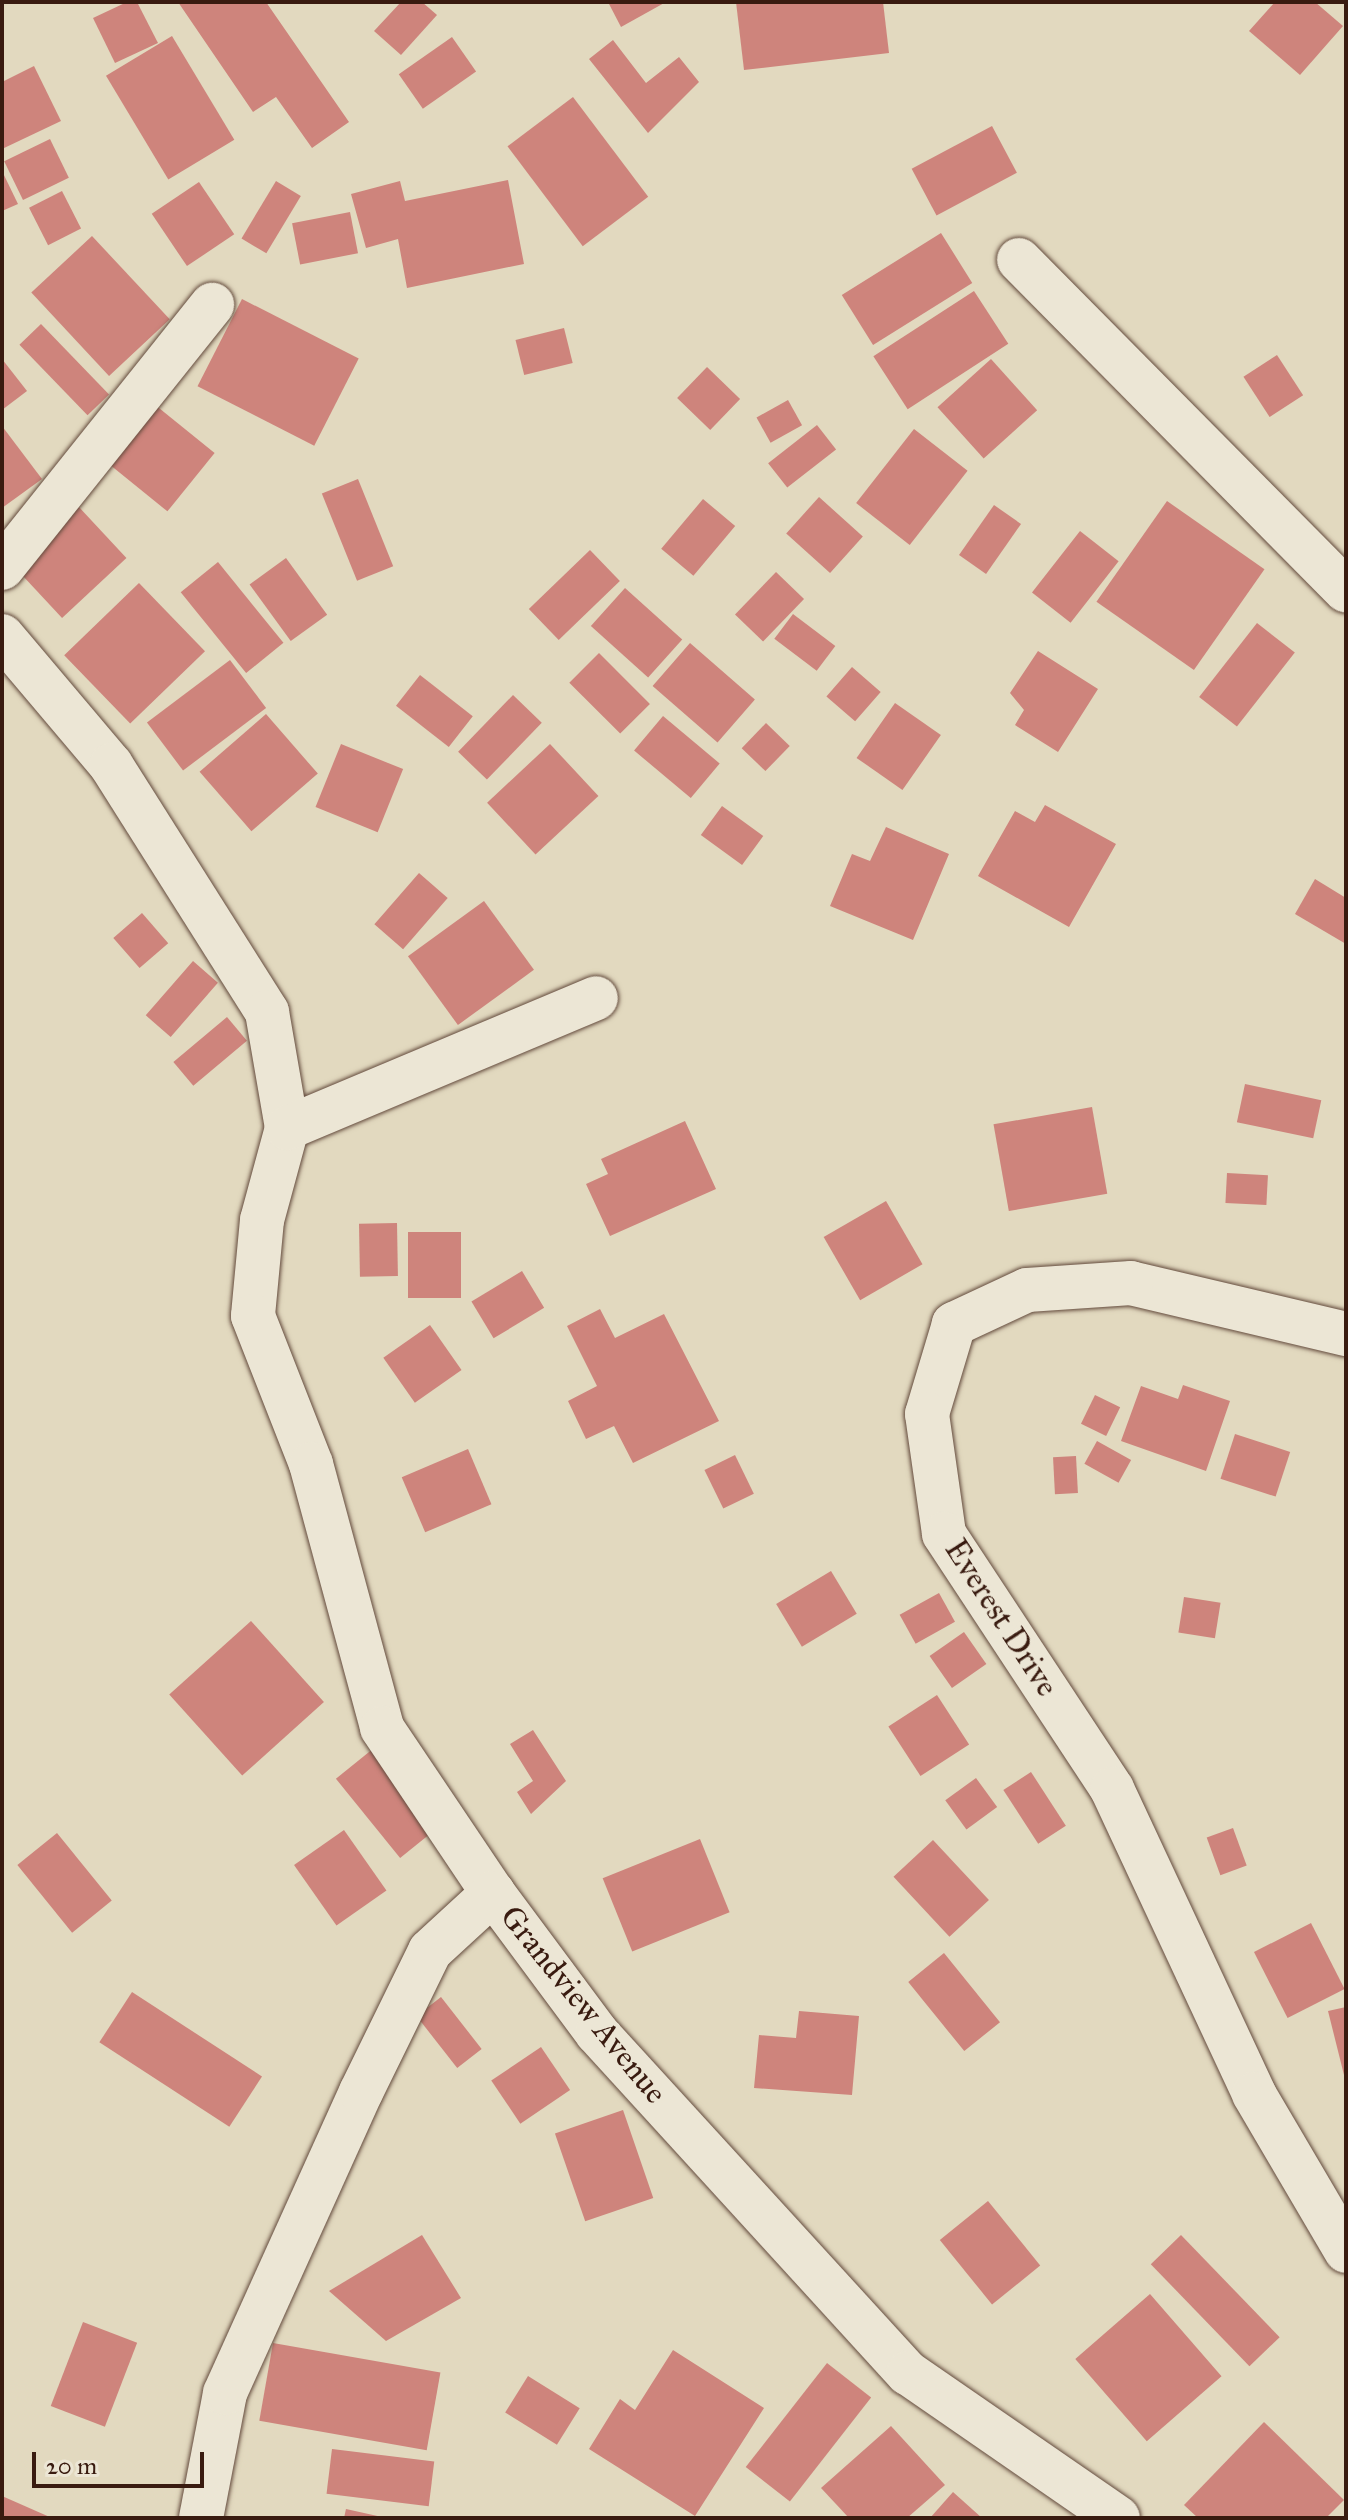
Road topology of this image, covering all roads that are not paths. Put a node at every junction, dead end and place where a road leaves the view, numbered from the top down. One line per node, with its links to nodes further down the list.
1 (1019, 260): 4 (street)
2 (212, 305): 3 (street)
3 (2, 568)
4 (1346, 590)
5 (2, 636): 7 (street)
6 (596, 998): 7 (street)
7 (287, 1128): 9 (street)
8 (1346, 1334): 10 (street, Everest Drive)
9 (493, 1893): 11 (street, Grandview Avenue); 12 (street, Grandview Avenue)
10 (1346, 2251)
11 (201, 2518)
12 (1118, 2518)

